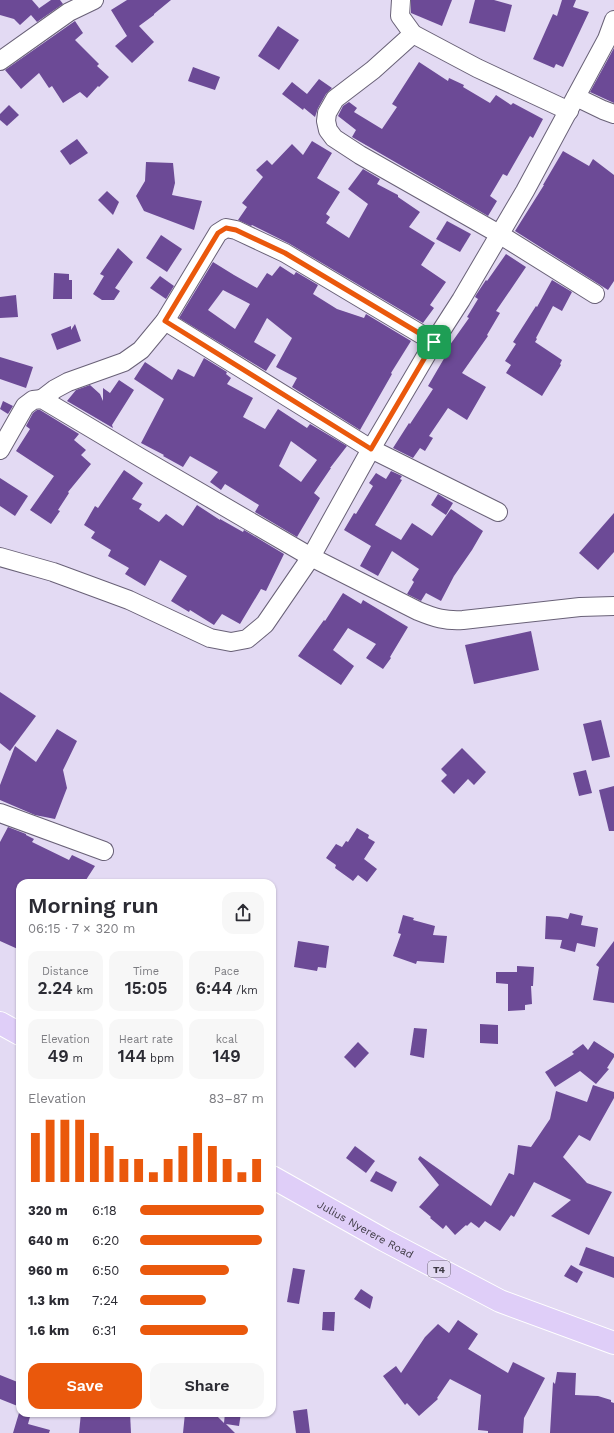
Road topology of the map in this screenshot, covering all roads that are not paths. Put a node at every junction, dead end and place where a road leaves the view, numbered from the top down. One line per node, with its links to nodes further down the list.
1 (94, 0): 5 (street)
2 (401, 0): 4 (street)
3 (614, 20): 6 (street)
4 (414, 34): 6 (street); 8 (street)
5 (0, 61)
6 (573, 104): 7 (street); 8 (street)
7 (614, 114)
8 (499, 234): 9 (street); 11 (street)
9 (595, 294)
10 (165, 321): 11 (street); 12 (street); 13 (street)
11 (434, 342): 13 (street)
12 (42, 400): 14 (street); 17 (street)
13 (371, 449): 15 (street); 17 (street)
14 (0, 450)
15 (498, 512)
16 (0, 557): 17 (street)
17 (311, 557): 18 (street)
18 (614, 606)
19 (0, 813): 20 (street)
20 (104, 851)
21 (0, 1023): 22 (highway)
22 (16, 1032)
23 (276, 1179): 24 (highway, Julius Nyerere Road / T4)
24 (614, 1343)

